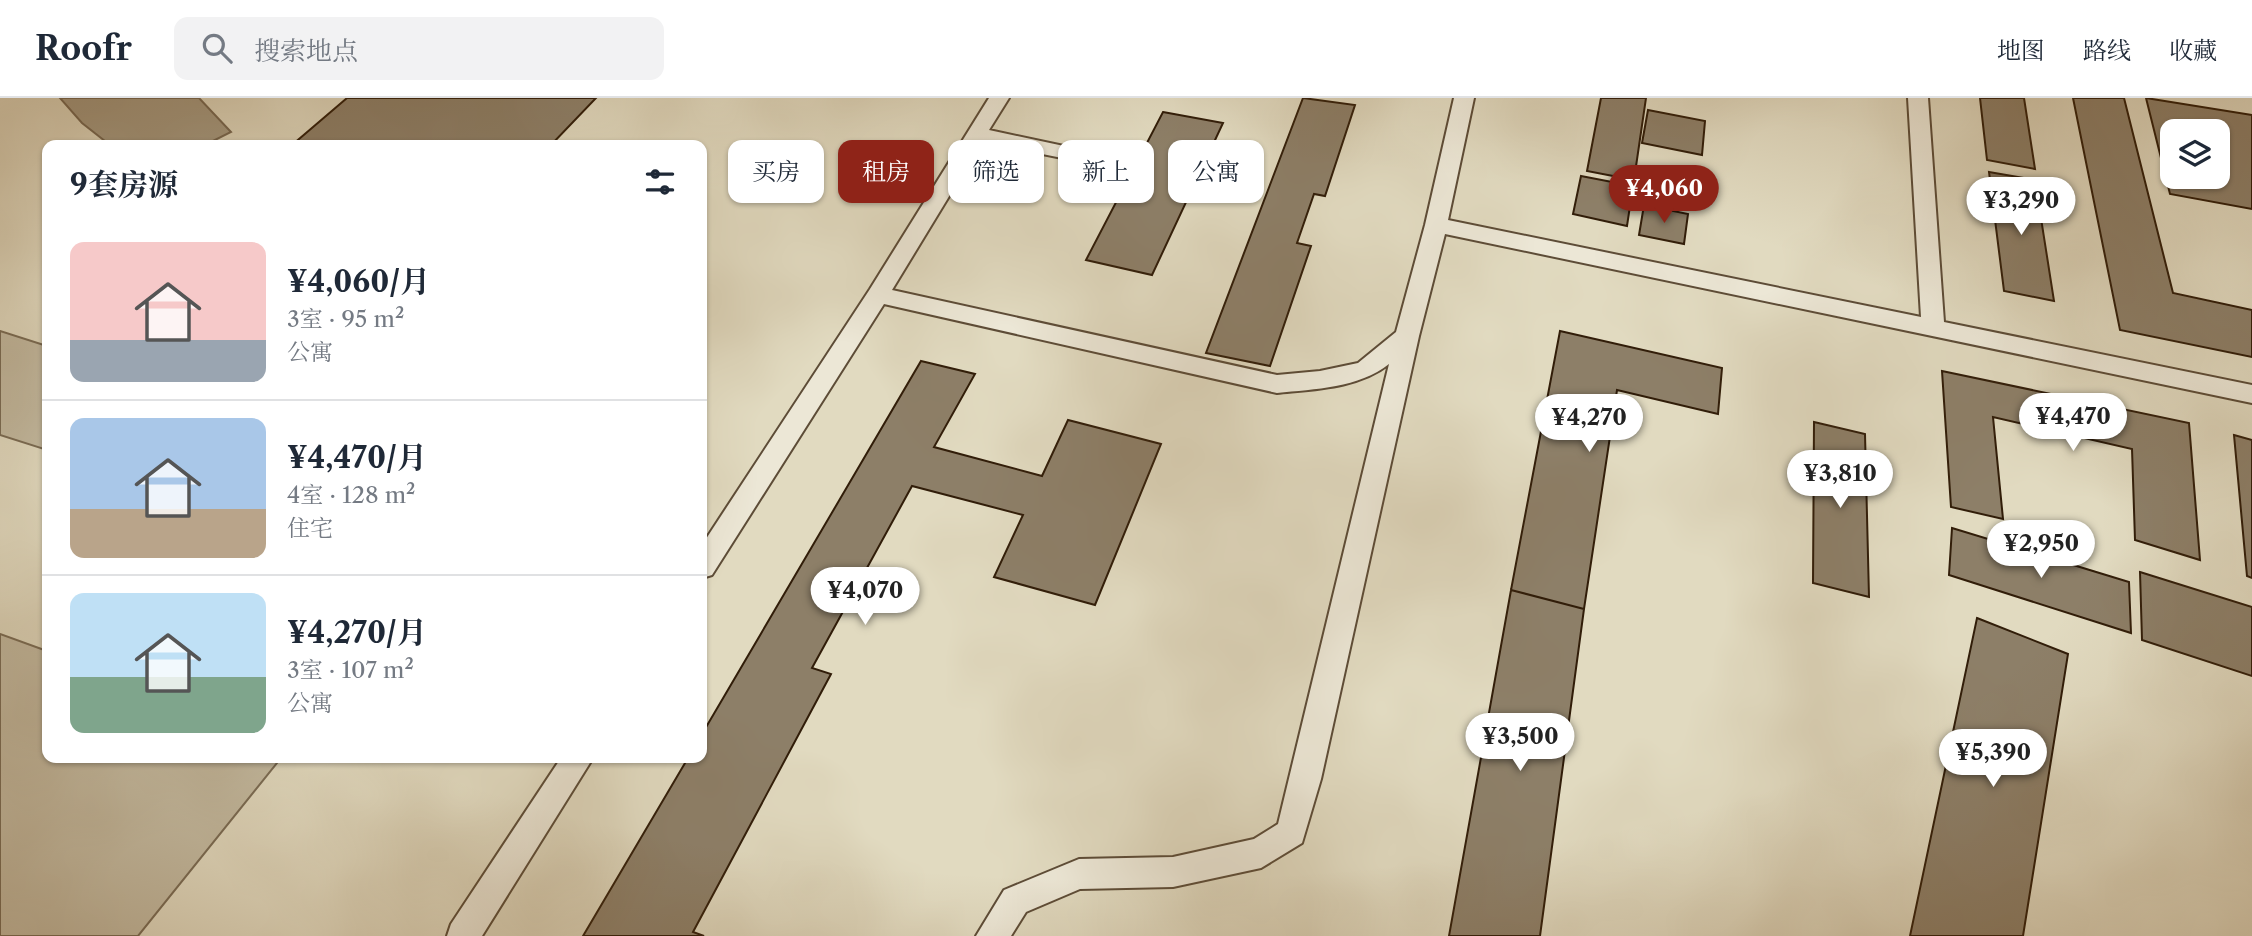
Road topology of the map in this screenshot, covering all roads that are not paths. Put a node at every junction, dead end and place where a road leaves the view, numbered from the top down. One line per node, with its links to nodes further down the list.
1 (999, 98): 4 (lane)
2 (1464, 98): 6 (lane)
3 (1918, 98): 8 (lane)
4 (976, 134): 5 (lane); 7 (lane)
5 (1058, 151)
6 (1436, 225): 8 (lane); 9 (lane)
7 (878, 295): 9 (lane); 11 (lane)
8 (1933, 328): 10 (lane)
9 (1407, 336): 14 (lane)
10 (2252, 394)
11 (707, 559)
12 (575, 763): 13 (lane)
13 (463, 936)
14 (992, 936)

